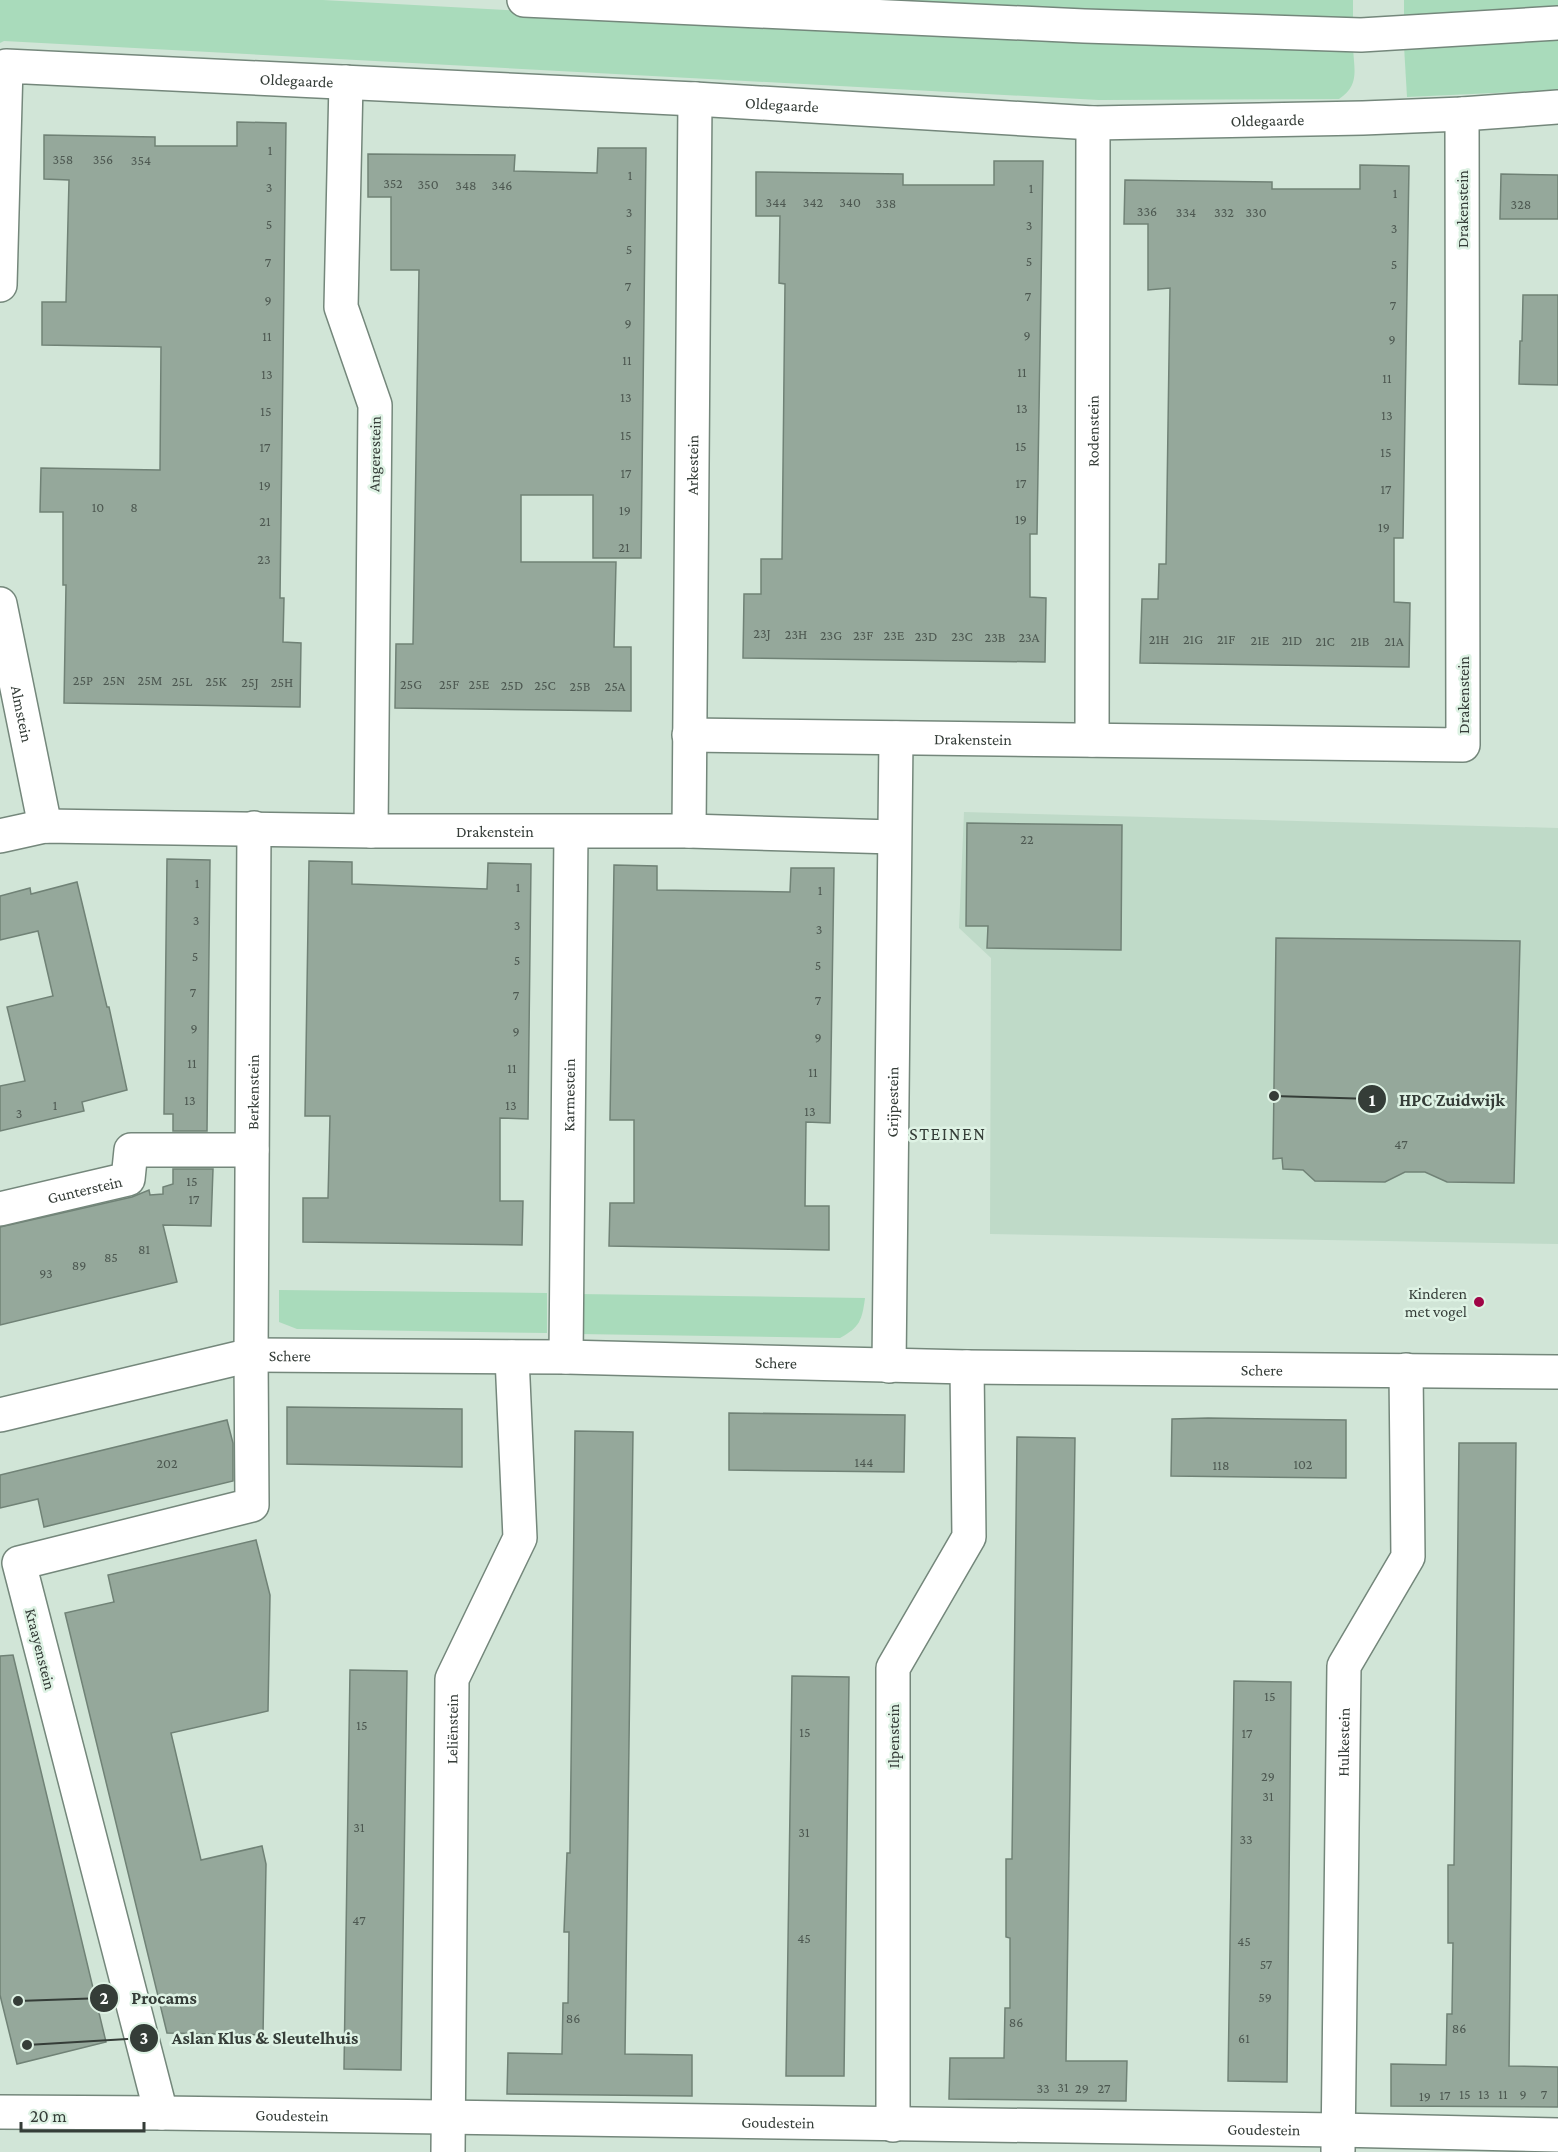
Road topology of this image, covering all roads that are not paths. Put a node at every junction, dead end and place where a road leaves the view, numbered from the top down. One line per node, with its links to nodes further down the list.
1 (524, 0): 2 (street)
2 (589, 2): 3 (street)
3 (1558, 23)
4 (346, 82): 5 (street, Oldegaarde); 9 (street, Oldegaarde); 16 (street, Angerestein)
5 (695, 99): 8 (street, Oldegaarde); 11 (street, Arkestein)
6 (1558, 107): 7 (street, Oldegaarde)
7 (1462, 114): 8 (street, Oldegaarde); 13 (street, Drakenstein)
8 (1093, 123): 13 (street, Rodenstein)
9 (0, 285)
10 (0, 604): 14 (street, Almstein)
11 (689, 735): 12 (street, Drakenstein); 17 (street, Arkestein)
12 (896, 738): 13 (street, Drakenstein); 20 (street)
13 (1092, 740)
14 (45, 826): 15 (street, Drakenstein); 19 (street, Drakenstein)
15 (254, 828): 16 (street, Drakenstein); 21 (street, Berkenstein)
16 (371, 831): 18 (street, Drakenstein)
17 (689, 831): 18 (street, Drakenstein); 20 (street, Drakenstein)
18 (571, 832): 25 (street, Karmestein)
19 (0, 836)
20 (894, 837): 26 (street, Grijpestein)
21 (252, 1150): 22 (street, Gunterstein); 23 (street, Berkenstein)
22 (0, 1209)
23 (251, 1355): 24 (street, Schere); 30 (street, Schere); 32 (street, Kraayenstein)
24 (512, 1357): 25 (street, Schere); 33 (street, Leliënstein)
25 (566, 1357): 26 (street, Schere)
26 (889, 1366): 27 (street, Schere)
27 (967, 1367): 28 (street, Schere); 34 (street, Ilpenstein)
28 (1406, 1370): 29 (street, Schere); 37 (street, Hulkestein)
29 (1558, 1372)
30 (0, 1415)
31 (0, 2112): 32 (street, Goudestein)
32 (161, 2113): 33 (street, Goudestein)
33 (450, 2117): 34 (street, Goudestein); 38 (street, Leliënstein)
34 (893, 2125): 36 (street, Goudestein)
35 (1558, 2135): 37 (street, Goudestein)
36 (926, 2139): 37 (street, Goudestein)
37 (1338, 2141)
38 (448, 2152)

